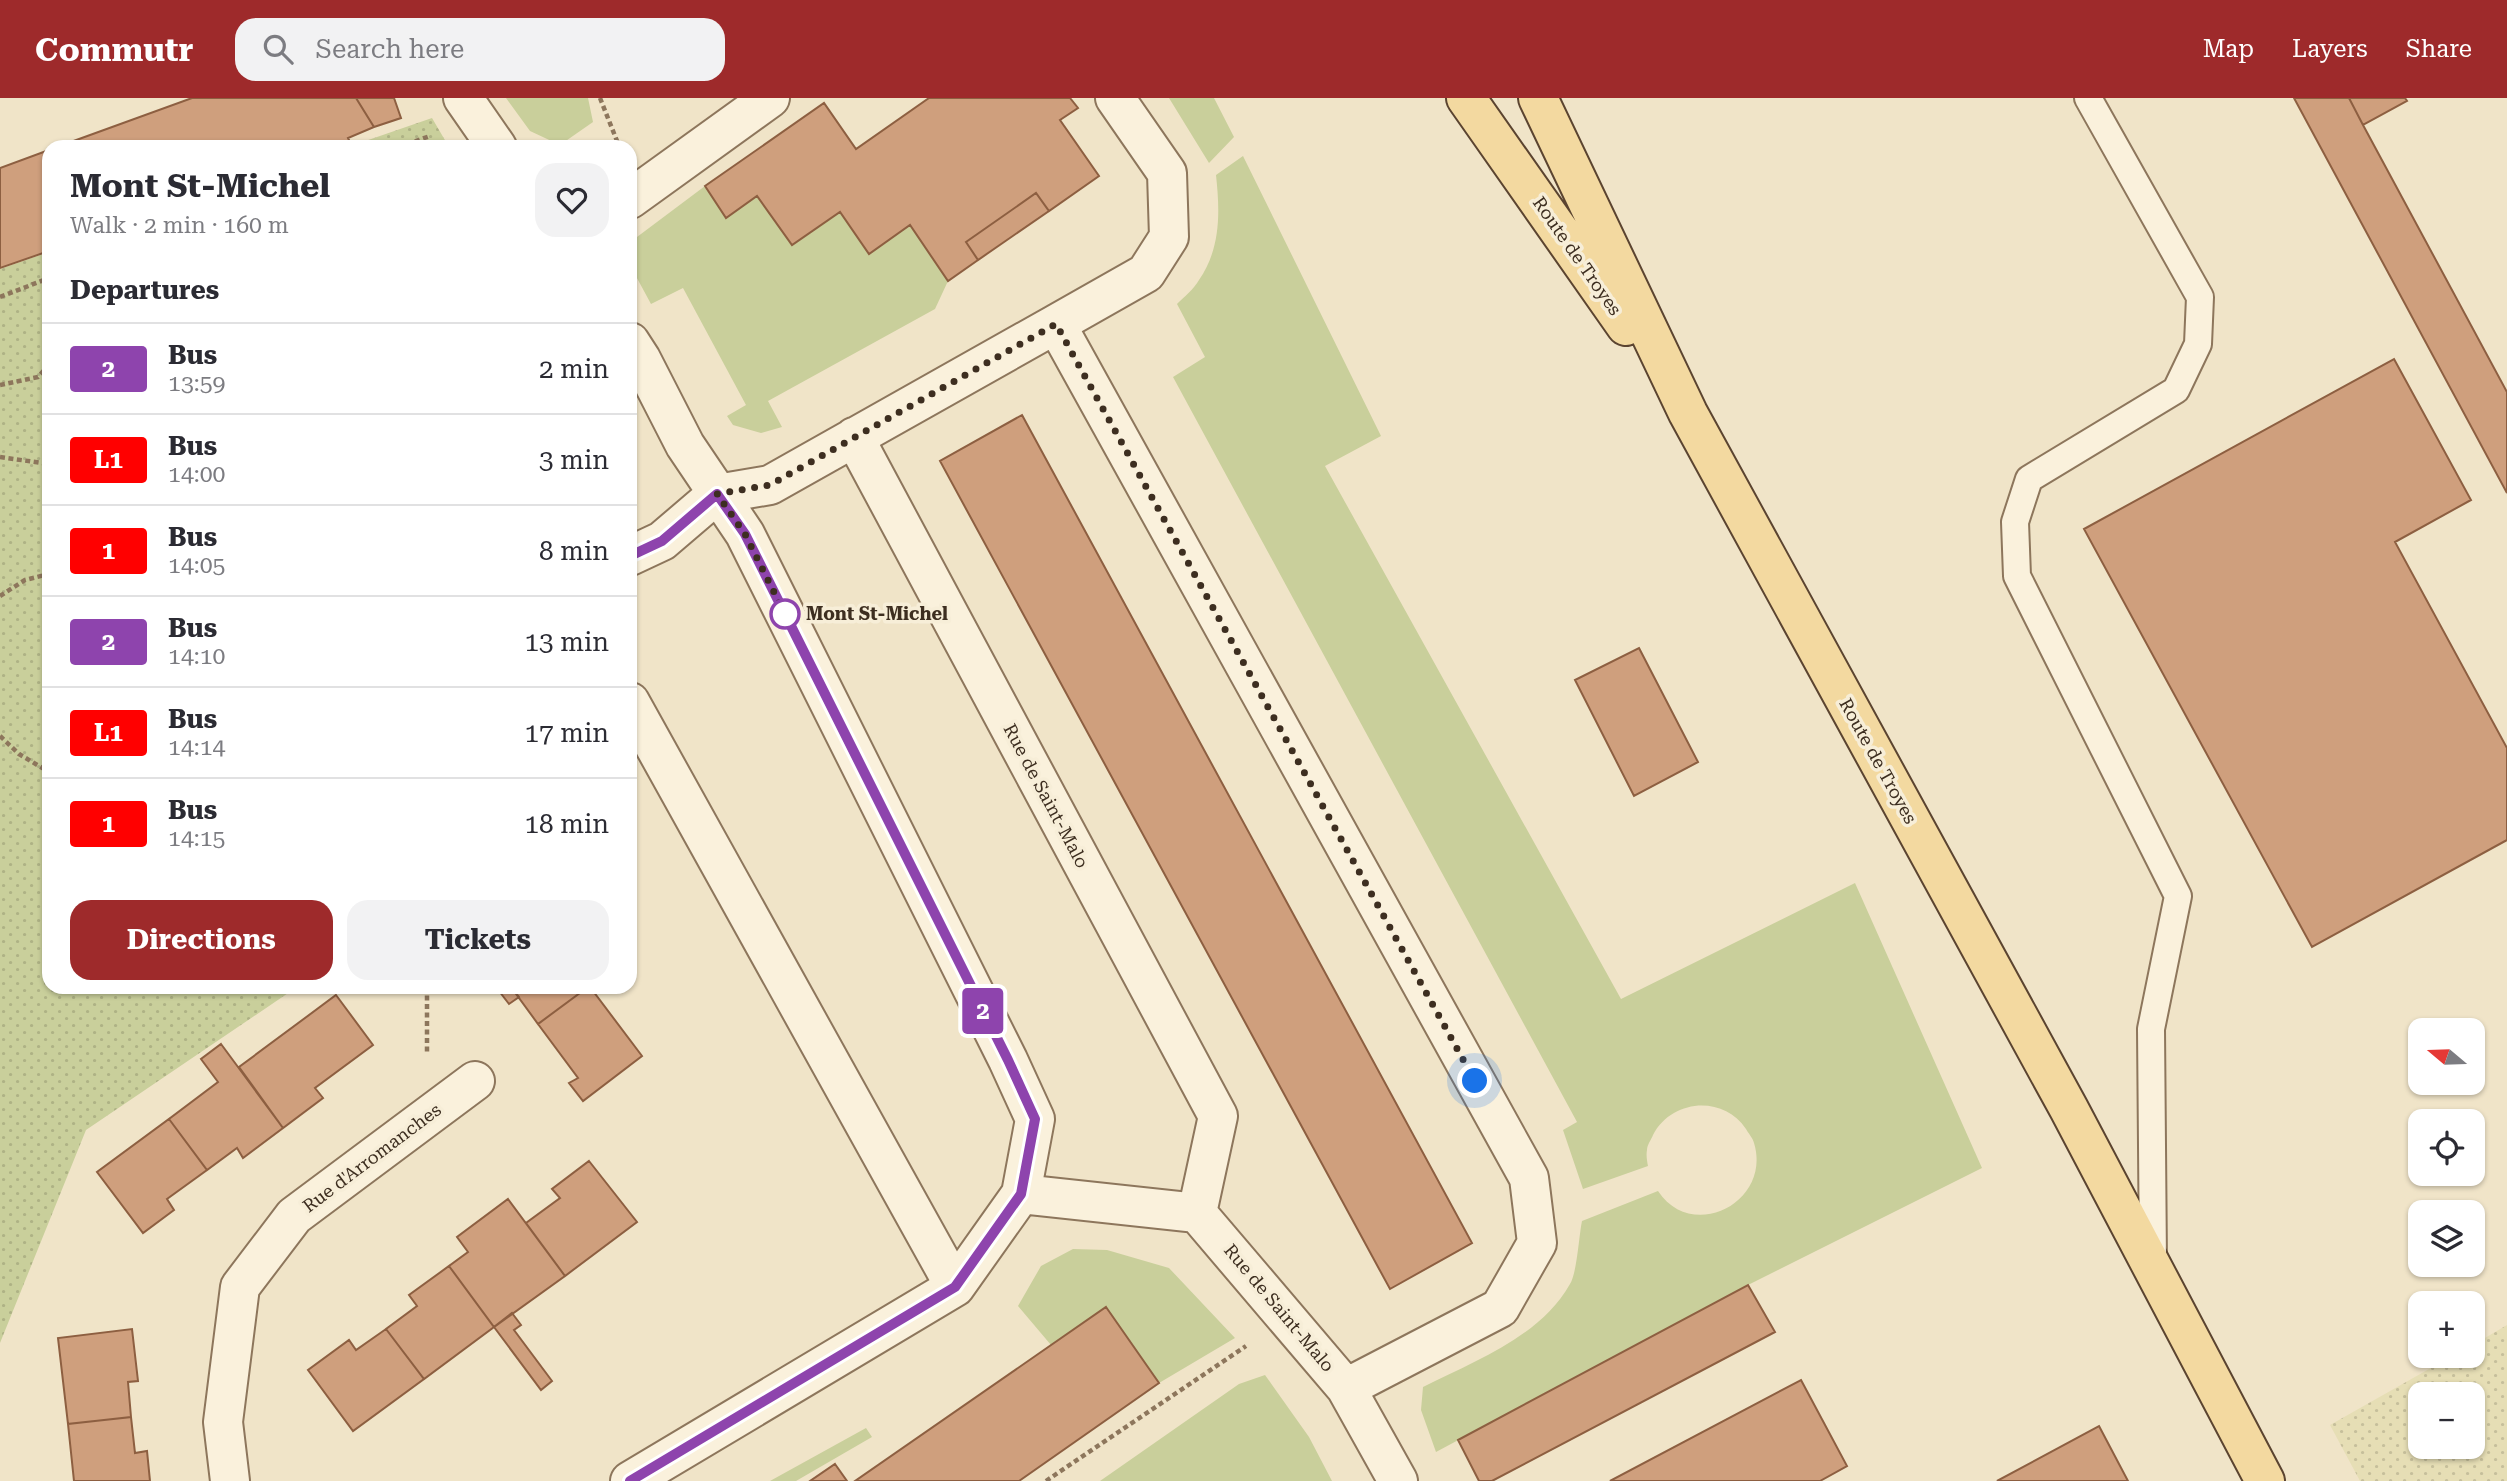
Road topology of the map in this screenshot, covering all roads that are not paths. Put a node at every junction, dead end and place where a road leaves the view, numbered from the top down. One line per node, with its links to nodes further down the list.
1 (463, 98): 7 (street)
2 (770, 98): 8 (street)
3 (1115, 98): 9 (street)
4 (1466, 98): 11 (main road, Route de Troyes)
5 (1538, 98): 11 (main road, Route de Troyes)
6 (2088, 98): 19 (lane)
7 (492, 140)
8 (637, 194)
9 (1056, 324): 12 (street); 21 (street, Rue de Saint-Malo)
10 (637, 353): 13 (street)
11 (1688, 413): 19 (main road, Route de Troyes)
12 (854, 437): 13 (street); 18 (street, Rue de Saint-Malo)
13 (717, 494): 14 (street); 17 (street)
14 (637, 553)
15 (637, 715): 20 (street)
16 (475, 1081): 22 (street, Rue d'Arromanches)
17 (1021, 1194): 18 (street); 20 (street)
18 (1197, 1213): 21 (street, Rue de Saint-Malo)
19 (2153, 1268): 25 (main road, Route de Troyes)
20 (955, 1287): 23 (street)
21 (1346, 1388): 24 (street)
22 (230, 1481)
23 (630, 1481)
24 (1398, 1481)
25 (2266, 1481)

